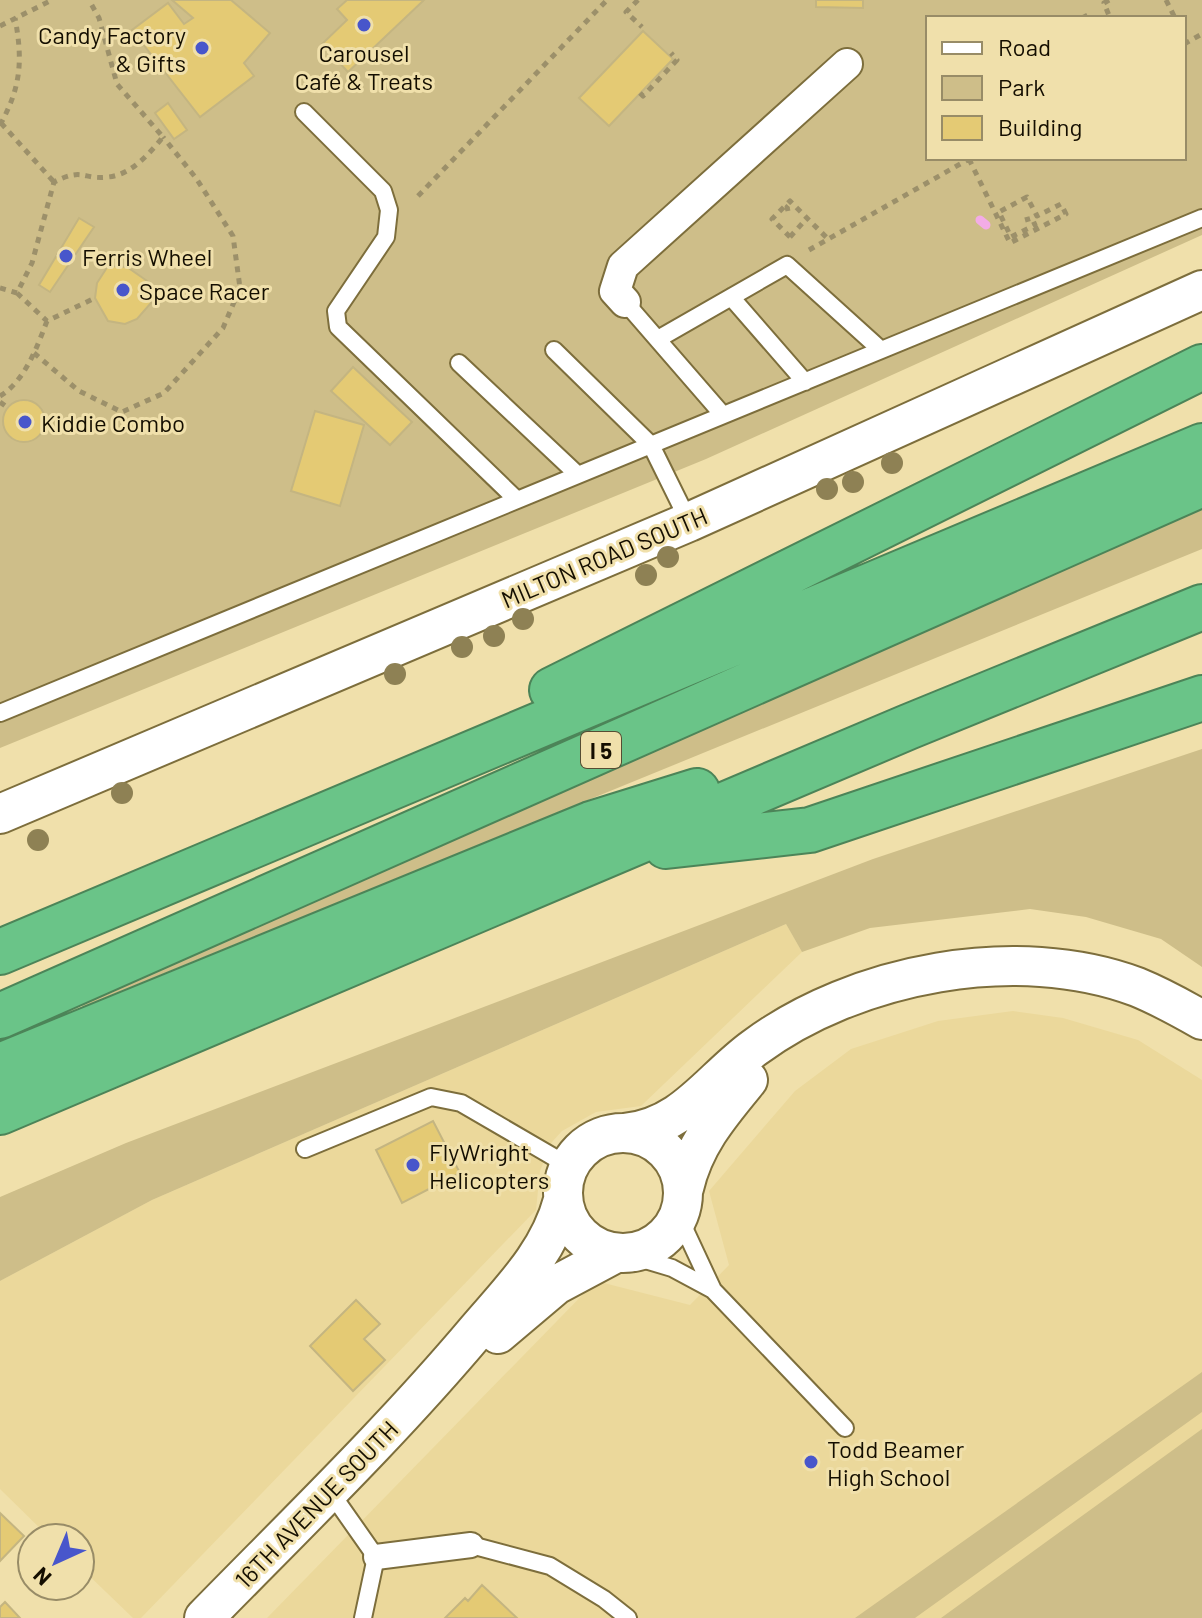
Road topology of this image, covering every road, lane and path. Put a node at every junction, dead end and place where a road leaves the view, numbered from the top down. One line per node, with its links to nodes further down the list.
1 (52, 0): 9 (path)
2 (89, 0): 17 (path)
3 (607, 0): 21 (path)
4 (638, 0): 11 (path)
5 (1109, 0): 8 (path)
6 (1092, 13): 7 (path)
7 (1086, 16)
8 (1110, 16)
9 (15, 18): 10 (path); 16 (path)
10 (0, 26)
11 (642, 27)
12 (671, 53): 14 (path)
13 (847, 64): 32 (street)
14 (641, 95)
15 (304, 112): 49 (lane)
16 (0, 124): 20 (path)
17 (163, 137): 20 (path); 37 (path)
18 (966, 160): 25 (path)
19 (970, 160): 24 (path)
20 (54, 182): 29 (path)
21 (418, 196)
22 (788, 211): 25 (path, bridge)
23 (1202, 218): 36 (lane)
24 (1025, 220)
25 (829, 240): 26 (path)
26 (809, 250)
27 (0, 288): 29 (path)
28 (1202, 290): 50 (street, MILTON ROAD SOUTH)
29 (17, 293): 33 (path)
30 (731, 297): 34 (lane); 36 (lane); 40 (lane)
31 (95, 298): 33 (path)
32 (625, 302): 34 (lane)
33 (47, 321): 37 (path)
34 (658, 339): 44 (lane)
35 (554, 350): 45 (lane)
36 (881, 350): 40 (lane)
37 (34, 353): 41 (path)
38 (459, 363): 47 (lane)
39 (1202, 367): 57 (highway)
40 (805, 382): 44 (lane)
41 (0, 396)
42 (0, 402): 43 (path)
43 (8, 408)
44 (723, 415): 45 (lane)
45 (651, 445): 47 (lane); 50 (lane)
46 (1202, 446): 57 (highway, I 5)
47 (578, 475): 49 (lane)
48 (1202, 484): 60 (highway, I 5)
49 (517, 500): 53 (lane)
50 (689, 522): 55 (street, MILTON ROAD SOUTH)
51 (1202, 607): 54 (highway)
52 (1202, 698): 56 (highway)
53 (0, 713)
54 (908, 727): 56 (highway); 62 (highway)
55 (0, 814)
56 (620, 851): 63 (highway)
57 (165, 883): 58 (highway, I 5)
58 (0, 952)
59 (811, 1015): 61 (street); 64 (street); 67 (street)
60 (0, 1016)
61 (1202, 1020)
62 (0, 1066)
63 (0, 1112)
64 (625, 1133): 66 (street); 67 (street)
65 (305, 1149): 66 (lane)
66 (566, 1183): 68 (street); 70 (street, 16TH AVENUE SOUTH)
67 (683, 1198): 68 (street); 69 (lane)
68 (620, 1253): 69 (lane); 70 (street, 16TH AVENUE SOUTH)
69 (713, 1290): 71 (lane)
70 (427, 1390): 72 (street, 16TH AVENUE SOUTH)
71 (845, 1428)
72 (329, 1490): 74 (lane); 75 (street, 16TH AVENUE SOUTH)
73 (471, 1545): 74 (street); 77 (lane)
74 (376, 1557): 76 (lane)
75 (204, 1618)
76 (363, 1618)
77 (628, 1618)

